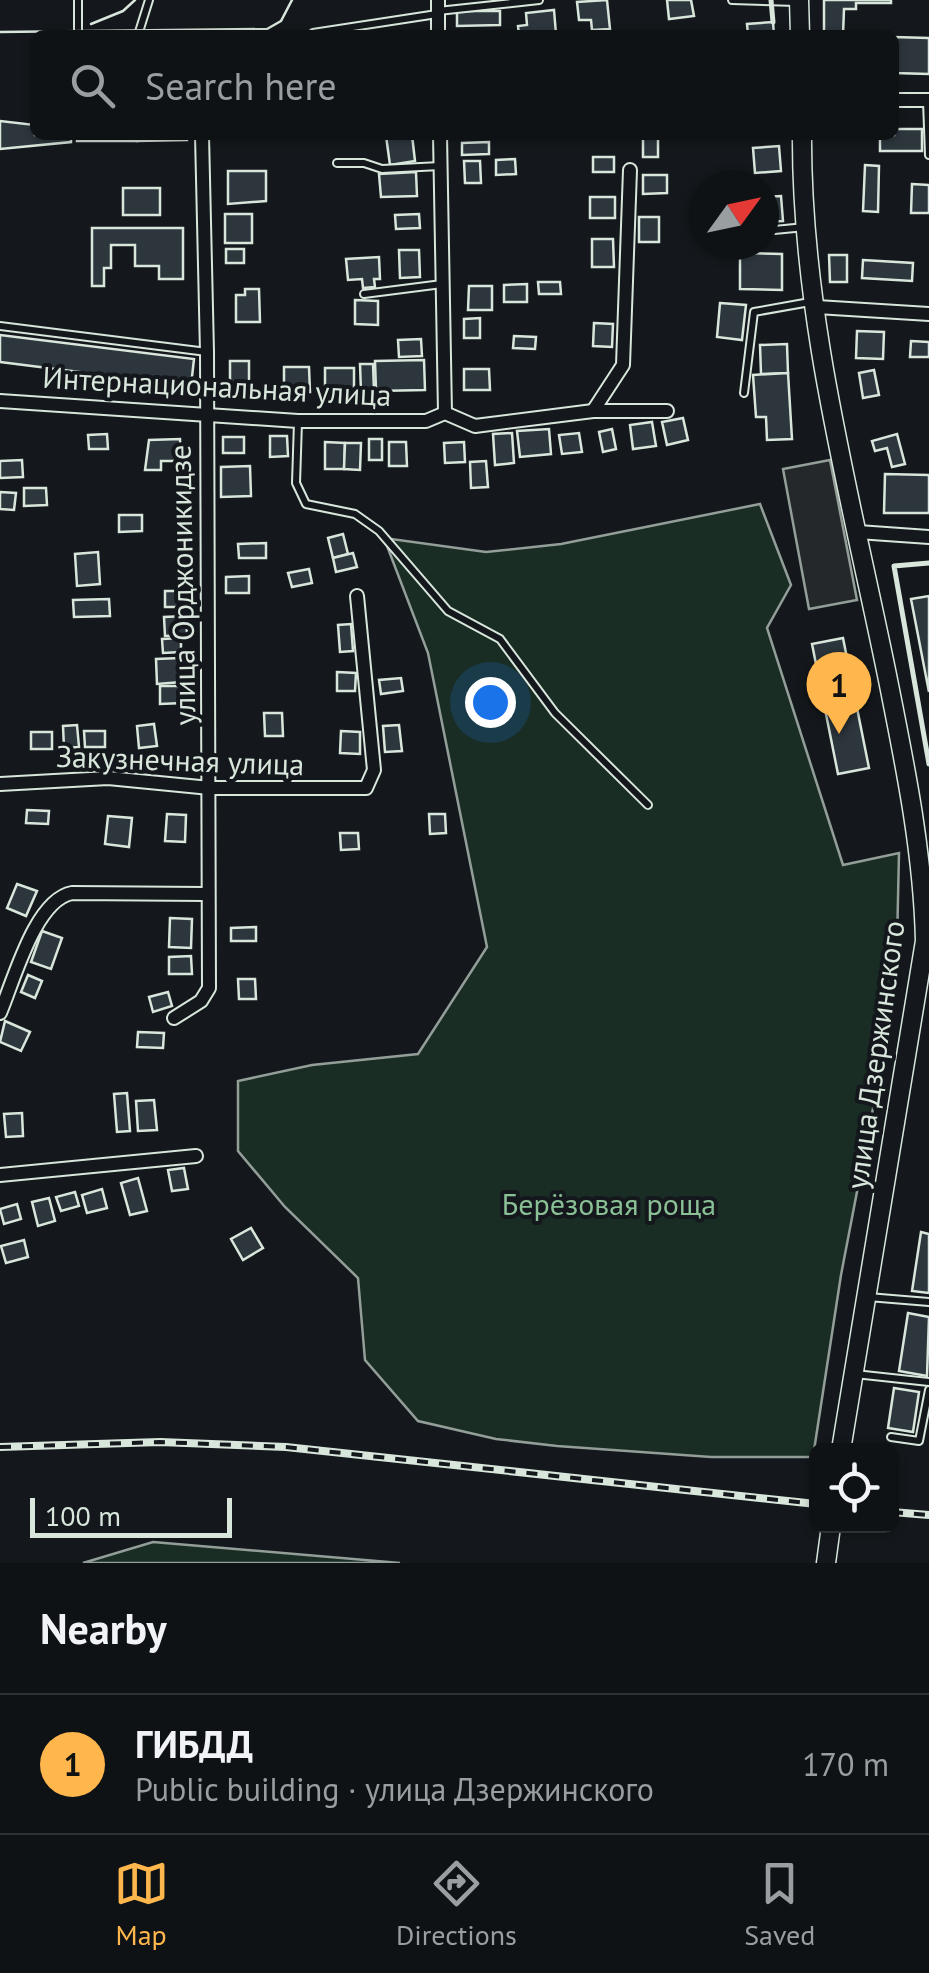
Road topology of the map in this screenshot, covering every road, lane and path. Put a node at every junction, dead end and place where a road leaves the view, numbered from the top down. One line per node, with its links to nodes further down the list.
1 (78, 0): 7 (lane)
2 (149, 0): 8 (lane)
3 (539, 0): 6 (lane)
4 (732, 0): 5 (lane)
5 (799, 1): 10 (main road)
6 (438, 8): 9 (lane)
7 (78, 30)
8 (140, 30)
9 (328, 30)
10 (800, 30)
11 (899, 100): 12 (street)
12 (928, 100): 16 (lane)
13 (202, 140): 27 (street, улица Орджоникидзе)
14 (440, 140): 18 (street)
15 (802, 140): 20 (main road, улица Дзержинского)
16 (929, 154)
17 (338, 163): 18 (lane)
18 (441, 166): 22 (street)
19 (630, 170): 30 (street)
20 (806, 227): 21 (lane); 24 (main road, улица Дзержинского)
21 (779, 230)
22 (443, 284): 23 (lane); 32 (street)
23 (364, 294)
24 (817, 304): 25 (street); 28 (lane); 35 (main road, улица Дзержинского)
25 (929, 314)
26 (0, 326): 27 (lane)
27 (207, 352): 33 (street, улица Орджоникидзе)
28 (744, 394)
29 (0, 400): 33 (street, Интернациональная улица)
30 (593, 411): 31 (street, Интернациональная улица); 32 (street, Интернациональная улица)
31 (667, 411)
32 (446, 413): 34 (street, Интернациональная улица)
33 (206, 416): 34 (street, Интернациональная улица); 39 (street, улица Орджоникидзе)
34 (298, 421): 40 (lane)
35 (858, 532): 36 (street); 42 (main road, улица Дзержинского)
36 (929, 537)
37 (357, 596): 39 (street, Закузнечная улица)
38 (0, 784): 39 (street, Закузнечная улица)
39 (210, 788): 41 (street, улица Орджоникидзе)
40 (648, 805)
41 (205, 894): 44 (street); 45 (street, улица Орджоникидзе)
42 (927, 916): 43 (main road, улица Дзержинского)
43 (923, 976): 48 (main road, улица Дзержинского)
44 (0, 1013)
45 (174, 1018)
46 (196, 1156): 47 (street)
47 (0, 1175)
48 (866, 1297): 49 (lane); 50 (main road, улица Дзержинского)
49 (929, 1302)
50 (853, 1374): 51 (lane); 54 (main road, улица Дзержинского)
51 (929, 1382)
52 (929, 1390): 53 (lane)
53 (891, 1437)
54 (842, 1443)
55 (830, 1533): 56 (main road)
56 (826, 1562)

